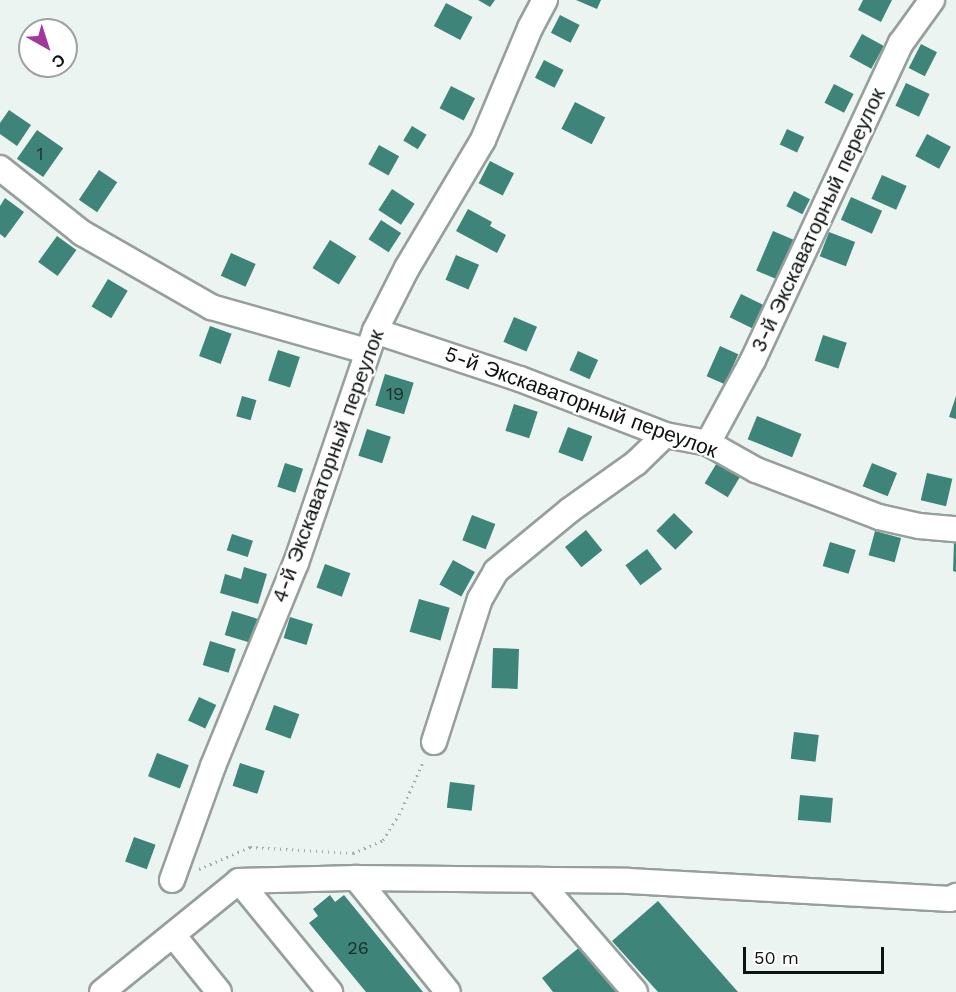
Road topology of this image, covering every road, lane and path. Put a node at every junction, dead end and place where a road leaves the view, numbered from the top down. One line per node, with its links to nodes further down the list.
1 (544, 0): 4 (street, 4-й Экскаваторный переулок)
2 (932, 0): 6 (street, 3-й Экскаваторный переулок)
3 (0, 168): 4 (street, 5-й Экскаваторный переулок)
4 (370, 341): 5 (street, 5-й Экскаваторный переулок); 10 (street, 4-й Экскаваторный переулок)
5 (665, 435): 6 (street, 5-й Экскаваторный переулок); 8 (street)
6 (708, 444): 7 (street, 5-й Экскаваторный переулок)
7 (956, 529)
8 (434, 742): 10 (path)
9 (356, 878): 11 (street); 12 (street); 18 (street)
10 (172, 880)
11 (538, 880): 13 (street); 19 (street)
12 (239, 881): 14 (street); 17 (street)
13 (956, 896)
14 (173, 935): 15 (street); 16 (street)
15 (102, 992)
16 (219, 992)
17 (330, 992)
18 (448, 992)
19 (635, 992)

